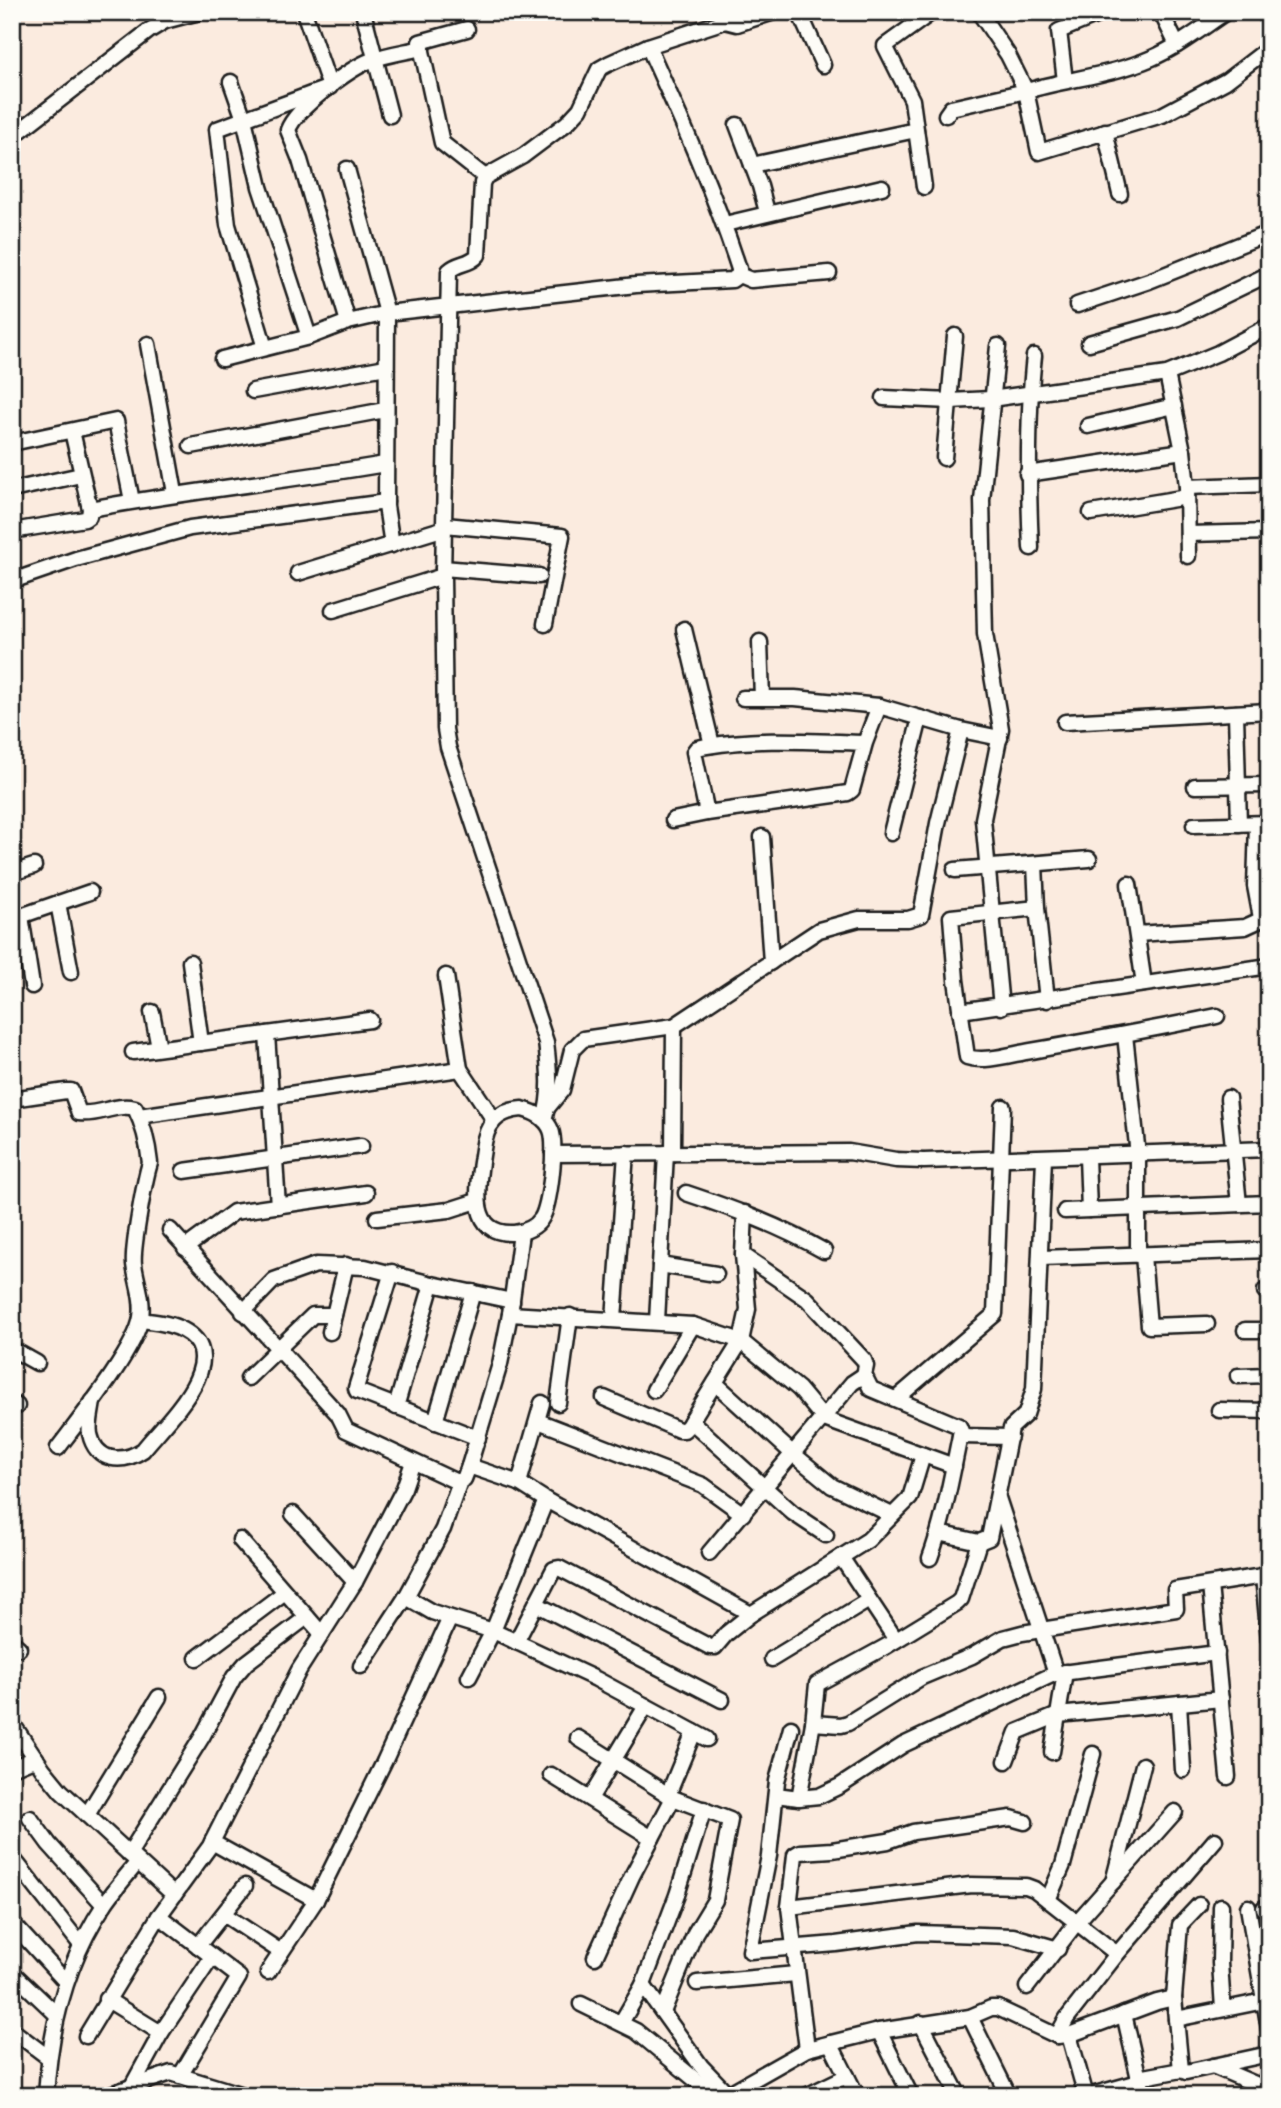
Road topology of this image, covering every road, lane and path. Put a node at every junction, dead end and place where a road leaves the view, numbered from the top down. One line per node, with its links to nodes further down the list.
1 (199, 12): 29 (street)
2 (304, 12): 21 (street)
3 (363, 12): 17 (street)
4 (774, 12): 11 (street)
5 (799, 12): 18 (street)
6 (932, 12): 27 (street)
7 (979, 12): 22 (street)
8 (1105, 12): 19 (street)
9 (1161, 12): 13 (street)
10 (1226, 12): 13 (street)
11 (724, 17): 14 (street)
12 (467, 29): 15 (street)
13 (1177, 45): 19 (street)
14 (648, 46): 32 (street); 37 (street)
15 (422, 48): 17 (street); 32 (street)
16 (1269, 48): 28 (street)
17 (375, 59): 21 (street); 24 (street)
18 (823, 65)
19 (1065, 81): 22 (street)
20 (231, 82): 25 (street)
21 (330, 87): 25 (street); 45 (street)
22 (1026, 91): 23 (street); 28 (street)
23 (946, 114)
24 (390, 115)
25 (244, 119): 48 (street); 52 (street)
26 (737, 125): 30 (street)
27 (916, 130): 30 (street); 34 (street)
28 (1105, 131): 35 (street)
29 (12, 136)
30 (752, 165): 36 (street)
31 (346, 169): 44 (street)
32 (485, 177): 43 (street)
33 (882, 187): 36 (street)
34 (924, 187)
35 (1120, 194)
36 (767, 212): 37 (street)
37 (725, 224): 41 (street)
38 (1269, 233): 42 (street)
39 (829, 273): 41 (street)
40 (1269, 274): 49 (street)
41 (738, 275): 43 (street)
42 (1077, 304)
43 (448, 306): 44 (street); 81 (street)
44 (387, 313): 45 (street); 55 (street)
45 (348, 321): 48 (street)
46 (1269, 326): 56 (street)
47 (955, 336): 61 (street)
48 (309, 337): 52 (street)
49 (1089, 343)
50 (148, 344): 76 (street)
51 (998, 345): 60 (street)
52 (265, 348): 54 (street)
53 (1034, 356): 58 (street)
54 (222, 359)
55 (386, 367): 57 (street); 63 (street)
56 (1167, 374): 58 (street); 62 (street)
57 (253, 391)
58 (1030, 394): 60 (street); 71 (street)
59 (884, 398): 61 (street)
60 (991, 399): 61 (street); 104 (street)
61 (950, 401): 69 (street)
62 (1174, 406): 64 (street); 68 (street)
63 (386, 410): 67 (street); 70 (street)
64 (1088, 426)
65 (72, 431): 66 (street); 72 (street); 77 (street)
66 (12, 443)
67 (191, 446)
68 (1183, 451): 71 (street); 75 (street)
69 (944, 458)
70 (385, 464): 76 (street); 78 (street)
71 (1027, 474): 86 (street)
72 (81, 475): 74 (street); 79 (street)
73 (1269, 484): 75 (street)
74 (12, 490)
75 (1187, 492): 80 (street); 84 (street)
76 (175, 493): 77 (street)
77 (132, 501): 79 (street)
78 (386, 502): 85 (street); 91 (street)
79 (90, 509): 82 (street)
80 (1091, 513)
81 (445, 526): 85 (street); 88 (street); 93 (street)
82 (12, 531)
83 (1269, 532): 84 (street)
84 (1188, 534): 87 (street)
85 (392, 545): 89 (street)
86 (1031, 548)
87 (1188, 556)
88 (443, 572): 90 (street); 92 (street); 155 (street)
89 (298, 573)
90 (539, 576)
91 (12, 581)
92 (333, 610)
93 (545, 624)
94 (684, 629): 106 (street)
95 (760, 642): 97 (street)
96 (743, 698): 97 (street)
97 (762, 698): 98 (street)
98 (879, 706): 101 (street); 105 (street)
99 (1269, 711): 100 (street)
100 (1236, 713): 102 (street); 107 (street)
101 (920, 718): 103 (street); 115 (street)
102 (1065, 722)
103 (961, 730): 104 (street); 132 (street)
104 (1000, 738): 120 (street)
105 (865, 743): 106 (street); 110 (street)
106 (712, 744): 110 (street)
107 (1238, 785): 108 (street); 109 (street); 113 (street)
108 (1269, 785)
109 (1195, 786)
110 (707, 813): 111 (street)
111 (673, 820)
112 (1263, 823): 113 (street); 129 (street)
113 (1239, 824): 114 (street)
114 (1194, 825)
115 (891, 833)
116 (762, 836): 132 (street)
117 (1090, 859): 118 (street)
118 (1035, 864): 120 (street); 126 (street)
119 (33, 866): 122 (street)
120 (987, 867): 121 (street); 127 (street)
121 (955, 870)
122 (12, 873)
123 (1129, 884): 130 (street)
124 (90, 892): 125 (street)
125 (58, 903): 128 (street); 134 (street)
126 (1037, 908): 127 (street); 138 (street)
127 (992, 913): 139 (street); 140 (street)
128 (17, 917): 137 (street)
129 (1265, 917): 130 (street)
130 (1137, 934): 136 (street)
131 (190, 962): 147 (street)
132 (771, 962): 144 (street)
133 (1269, 965): 136 (street)
134 (71, 972)
135 (446, 976): 150 (street)
136 (1144, 984): 138 (street)
137 (32, 986)
138 (1047, 1000): 139 (street)
139 (1001, 1007): 140 (street)
140 (960, 1011): 146 (street)
141 (152, 1012): 148 (street)
142 (1217, 1016): 146 (street)
143 (370, 1020): 145 (street)
144 (674, 1026): 155 (street); 162 (street)
145 (267, 1034): 147 (street); 151 (street)
146 (1125, 1035): 164 (street)
147 (201, 1043): 148 (street)
148 (159, 1048): 149 (street)
149 (133, 1052)
150 (460, 1069): 151 (street); 157 (street)
151 (271, 1097): 156 (street); 167 (street)
152 (1228, 1098): 160 (street)
153 (12, 1099): 156 (street)
154 (1003, 1107): 168 (street)
155 (546, 1113): 157 (street); 163 (street)
156 (139, 1116): 200 (street)
157 (494, 1120): 172 (street)
158 (360, 1146): 167 (street)
159 (1269, 1149): 160 (street)
160 (1234, 1151): 164 (street); 174 (street)
161 (626, 1153): 162 (street); 163 (street); 199 (street)
162 (669, 1153): 168 (street); 190 (street)
163 (553, 1154): 182 (street)
164 (1138, 1155): 165 (street); 176 (street)
165 (1087, 1157): 166 (street); 177 (street)
166 (1044, 1158): 168 (street); 188 (street)
167 (275, 1159): 169 (street); 175 (street)
168 (1001, 1160): 219 (street)
169 (184, 1171)
170 (366, 1193): 175 (street)
171 (686, 1193): 179 (street)
172 (477, 1201): 180 (street); 182 (street)
173 (1269, 1203): 174 (street)
174 (1239, 1204): 176 (street)
175 (278, 1206): 183 (street)
176 (1139, 1209): 177 (street); 187 (street)
177 (1088, 1210): 178 (street)
178 (1065, 1211)
179 (745, 1213): 185 (street); 186 (street)
180 (377, 1218)
181 (170, 1230): 183 (street)
182 (521, 1233): 195 (street)
183 (185, 1248): 196 (street)
184 (1269, 1250): 187 (street)
185 (824, 1251)
186 (743, 1255): 207 (street); 211 (street)
187 (1140, 1255): 188 (street); 202 (street)
188 (1041, 1258): 230 (street)
189 (345, 1265): 191 (street); 196 (street); 197 (street)
190 (660, 1265): 192 (street); 201 (street)
191 (392, 1272): 193 (street); 222 (street)
192 (716, 1274)
193 (432, 1284): 194 (street); 222 (street)
194 (472, 1292): 195 (street); 228 (street)
195 (511, 1307): 198 (street); 231 (street)
196 (243, 1312): 208 (street)
197 (334, 1315): 206 (street); 208 (street)
198 (570, 1316): 199 (street); 221 (street)
199 (614, 1319): 201 (street)
200 (141, 1320): 218 (street); 218 (street)
201 (657, 1321): 203 (street)
202 (1208, 1324)
203 (693, 1325): 207 (street); 216 (street)
204 (1269, 1329): 205 (street)
205 (1245, 1330)
206 (330, 1332)
207 (741, 1341): 215 (street); 225 (street)
208 (277, 1348): 214 (street); 235 (street)
209 (12, 1349): 210 (street)
210 (37, 1363)
211 (864, 1375): 219 (street); 225 (street)
212 (1269, 1375): 213 (street)
213 (1238, 1376)
214 (248, 1378)
215 (715, 1382): 226 (street); 233 (street)
216 (653, 1390)
217 (604, 1398): 226 (street)
218 (94, 1399): 232 (street)
219 (896, 1399): 229 (street)
220 (542, 1403): 227 (street)
221 (558, 1403)
222 (396, 1406): 228 (street)
223 (1219, 1410): 224 (street)
224 (1269, 1411)
225 (824, 1419): 233 (street); 234 (street)
226 (691, 1420): 240 (street)
227 (537, 1421): 239 (street); 244 (street)
228 (435, 1422): 231 (street)
229 (960, 1436): 230 (street); 237 (street)
230 (1010, 1437): 241 (street)
231 (478, 1438): 236 (street)
232 (58, 1448)
233 (792, 1453): 240 (street); 245 (street)
234 (923, 1455): 237 (street); 245 (street)
235 (413, 1462): 238 (street); 254 (street)
236 (469, 1466): 238 (street); 239 (street)
237 (954, 1466): 246 (street)
238 (460, 1481): 257 (street)
239 (519, 1483): 242 (street)
240 (764, 1487): 244 (street); 247 (street)
241 (998, 1497): 249 (street); 264 (street)
242 (546, 1500): 260 (street); 263 (street)
243 (293, 1514): 254 (street)
244 (743, 1514): 250 (street)
245 (892, 1515): 251 (street)
246 (939, 1533): 249 (street); 252 (street)
247 (826, 1535)
248 (240, 1540): 256 (street)
249 (979, 1542): 266 (street)
250 (709, 1553)
251 (841, 1557): 258 (street); 260 (street)
252 (930, 1558)
253 (1266, 1576): 255 (street); 267 (street)
254 (355, 1581): 265 (street)
255 (1210, 1584): 264 (street); 269 (street)
256 (285, 1592): 261 (street); 270 (street)
257 (406, 1597): 262 (street); 272 (street)
258 (869, 1600): 266 (street); 271 (street)
259 (536, 1604): 260 (street); 268 (street); 277 (street)
260 (751, 1614)
261 (307, 1617): 265 (street); 309 (street)
262 (450, 1618): 263 (street); 314 (street)
263 (493, 1631): 268 (street); 274 (street)
264 (1042, 1631): 273 (street); 282 (street)
265 (322, 1634): 308 (street)
266 (896, 1640): 282 (street)
267 (1269, 1640)
268 (516, 1642): 279 (street)
269 (1217, 1653): 273 (street); 276 (street)
270 (197, 1658)
271 (772, 1659)
272 (361, 1666)
273 (1060, 1673): 280 (street); 299 (street)
274 (469, 1677)
275 (159, 1697): 303 (street)
276 (1221, 1699): 278 (street); 296 (street)
277 (722, 1700)
278 (1179, 1703): 280 (street); 294 (street)
279 (646, 1706): 284 (street); 290 (street)
280 (1058, 1715): 287 (street); 291 (street)
281 (12, 1723): 289 (street)
282 (813, 1723): 299 (street)
283 (792, 1728): 297 (street)
284 (694, 1732): 286 (street); 298 (street)
285 (578, 1738): 290 (street)
286 (707, 1740)
287 (1052, 1752)
288 (1093, 1754): 315 (street)
289 (36, 1758): 293 (street); 303 (street)
290 (612, 1760): 298 (street); 300 (street)
291 (1006, 1761)
292 (1143, 1765): 311 (street)
293 (12, 1768)
294 (1183, 1770)
295 (551, 1775): 300 (street)
296 (1228, 1777)
297 (776, 1795): 299 (street); 327 (street)
298 (671, 1797): 301 (street); 306 (street)
299 (799, 1798)
300 (590, 1799): 306 (street)
301 (704, 1810): 338 (street); 345 (street)
302 (1175, 1812): 311 (street)
303 (87, 1815): 309 (street)
304 (30, 1818): 316 (street)
305 (1026, 1822): 318 (street)
306 (652, 1838): 332 (street)
307 (1214, 1840): 330 (street)
308 (212, 1842): 313 (street); 314 (street)
309 (133, 1858): 313 (street); 316 (street)
310 (14, 1862): 325 (street)
311 (1112, 1883): 323 (street)
312 (245, 1886): 321 (street)
313 (174, 1895): 322 (street)
314 (316, 1899): 329 (street)
315 (1048, 1900): 318 (street); 323 (street)
316 (104, 1905): 325 (street)
317 (1199, 1905): 340 (street)
318 (789, 1906): 327 (street)
319 (1221, 1906): 344 (street)
320 (1248, 1907): 342 (street)
321 (225, 1915): 326 (street); 329 (street)
322 (159, 1916): 326 (street); 341 (street)
323 (1077, 1922): 328 (street); 330 (street)
324 (14, 1925): 336 (street)
325 (81, 1945): 336 (street)
326 (198, 1946): 331 (street)
327 (793, 1948): 328 (street); 335 (street)
328 (1058, 1949): 339 (street)
329 (281, 1952): 334 (street)
330 (1117, 1954): 357 (street)
331 (212, 1957): 355 (street); 364 (street)
332 (595, 1958)
333 (12, 1972): 346 (street)
334 (268, 1972)
335 (796, 1973): 337 (street); 359 (street)
336 (66, 1982): 346 (street)
337 (697, 1983)
338 (643, 1985): 345 (street); 350 (street)
339 (1027, 1987)
340 (1174, 1998): 347 (street); 349 (street)
341 (106, 1999): 355 (street); 356 (street)
342 (1266, 2001): 344 (street); 352 (street)
343 (581, 2004): 350 (street)
344 (1223, 2009): 349 (street)
345 (663, 2012): 369 (street)
346 (57, 2014): 361 (street)
347 (1124, 2014): 357 (street); 366 (street)
348 (970, 2017): 351 (street); 357 (street); 377 (street)
349 (1176, 2019): 363 (street)
350 (621, 2023): 369 (street)
351 (921, 2023): 354 (street); 376 (street)
352 (1269, 2029)
353 (12, 2030): 361 (street)
354 (879, 2031): 358 (street); 375 (street)
355 (162, 2033): 367 (street)
356 (86, 2036)
357 (1063, 2036): 378 (street)
358 (830, 2043): 359 (street); 365 (street)
359 (807, 2049): 369 (street)
360 (1269, 2054): 362 (street)
361 (48, 2058): 370 (street)
362 (1213, 2066): 363 (street); 368 (street)
363 (1181, 2070): 366 (street)
364 (180, 2076): 367 (street); 372 (street)
365 (847, 2076): 373 (street); 374 (street)
366 (1140, 2085): 378 (street)
367 (132, 2086): 371 (street)
368 (1269, 2090)
369 (722, 2095)
370 (46, 2096)
371 (105, 2096)
372 (246, 2096)
373 (806, 2096)
374 (857, 2096)
375 (911, 2096)
376 (959, 2096)
377 (1009, 2096)
378 (1087, 2096)

